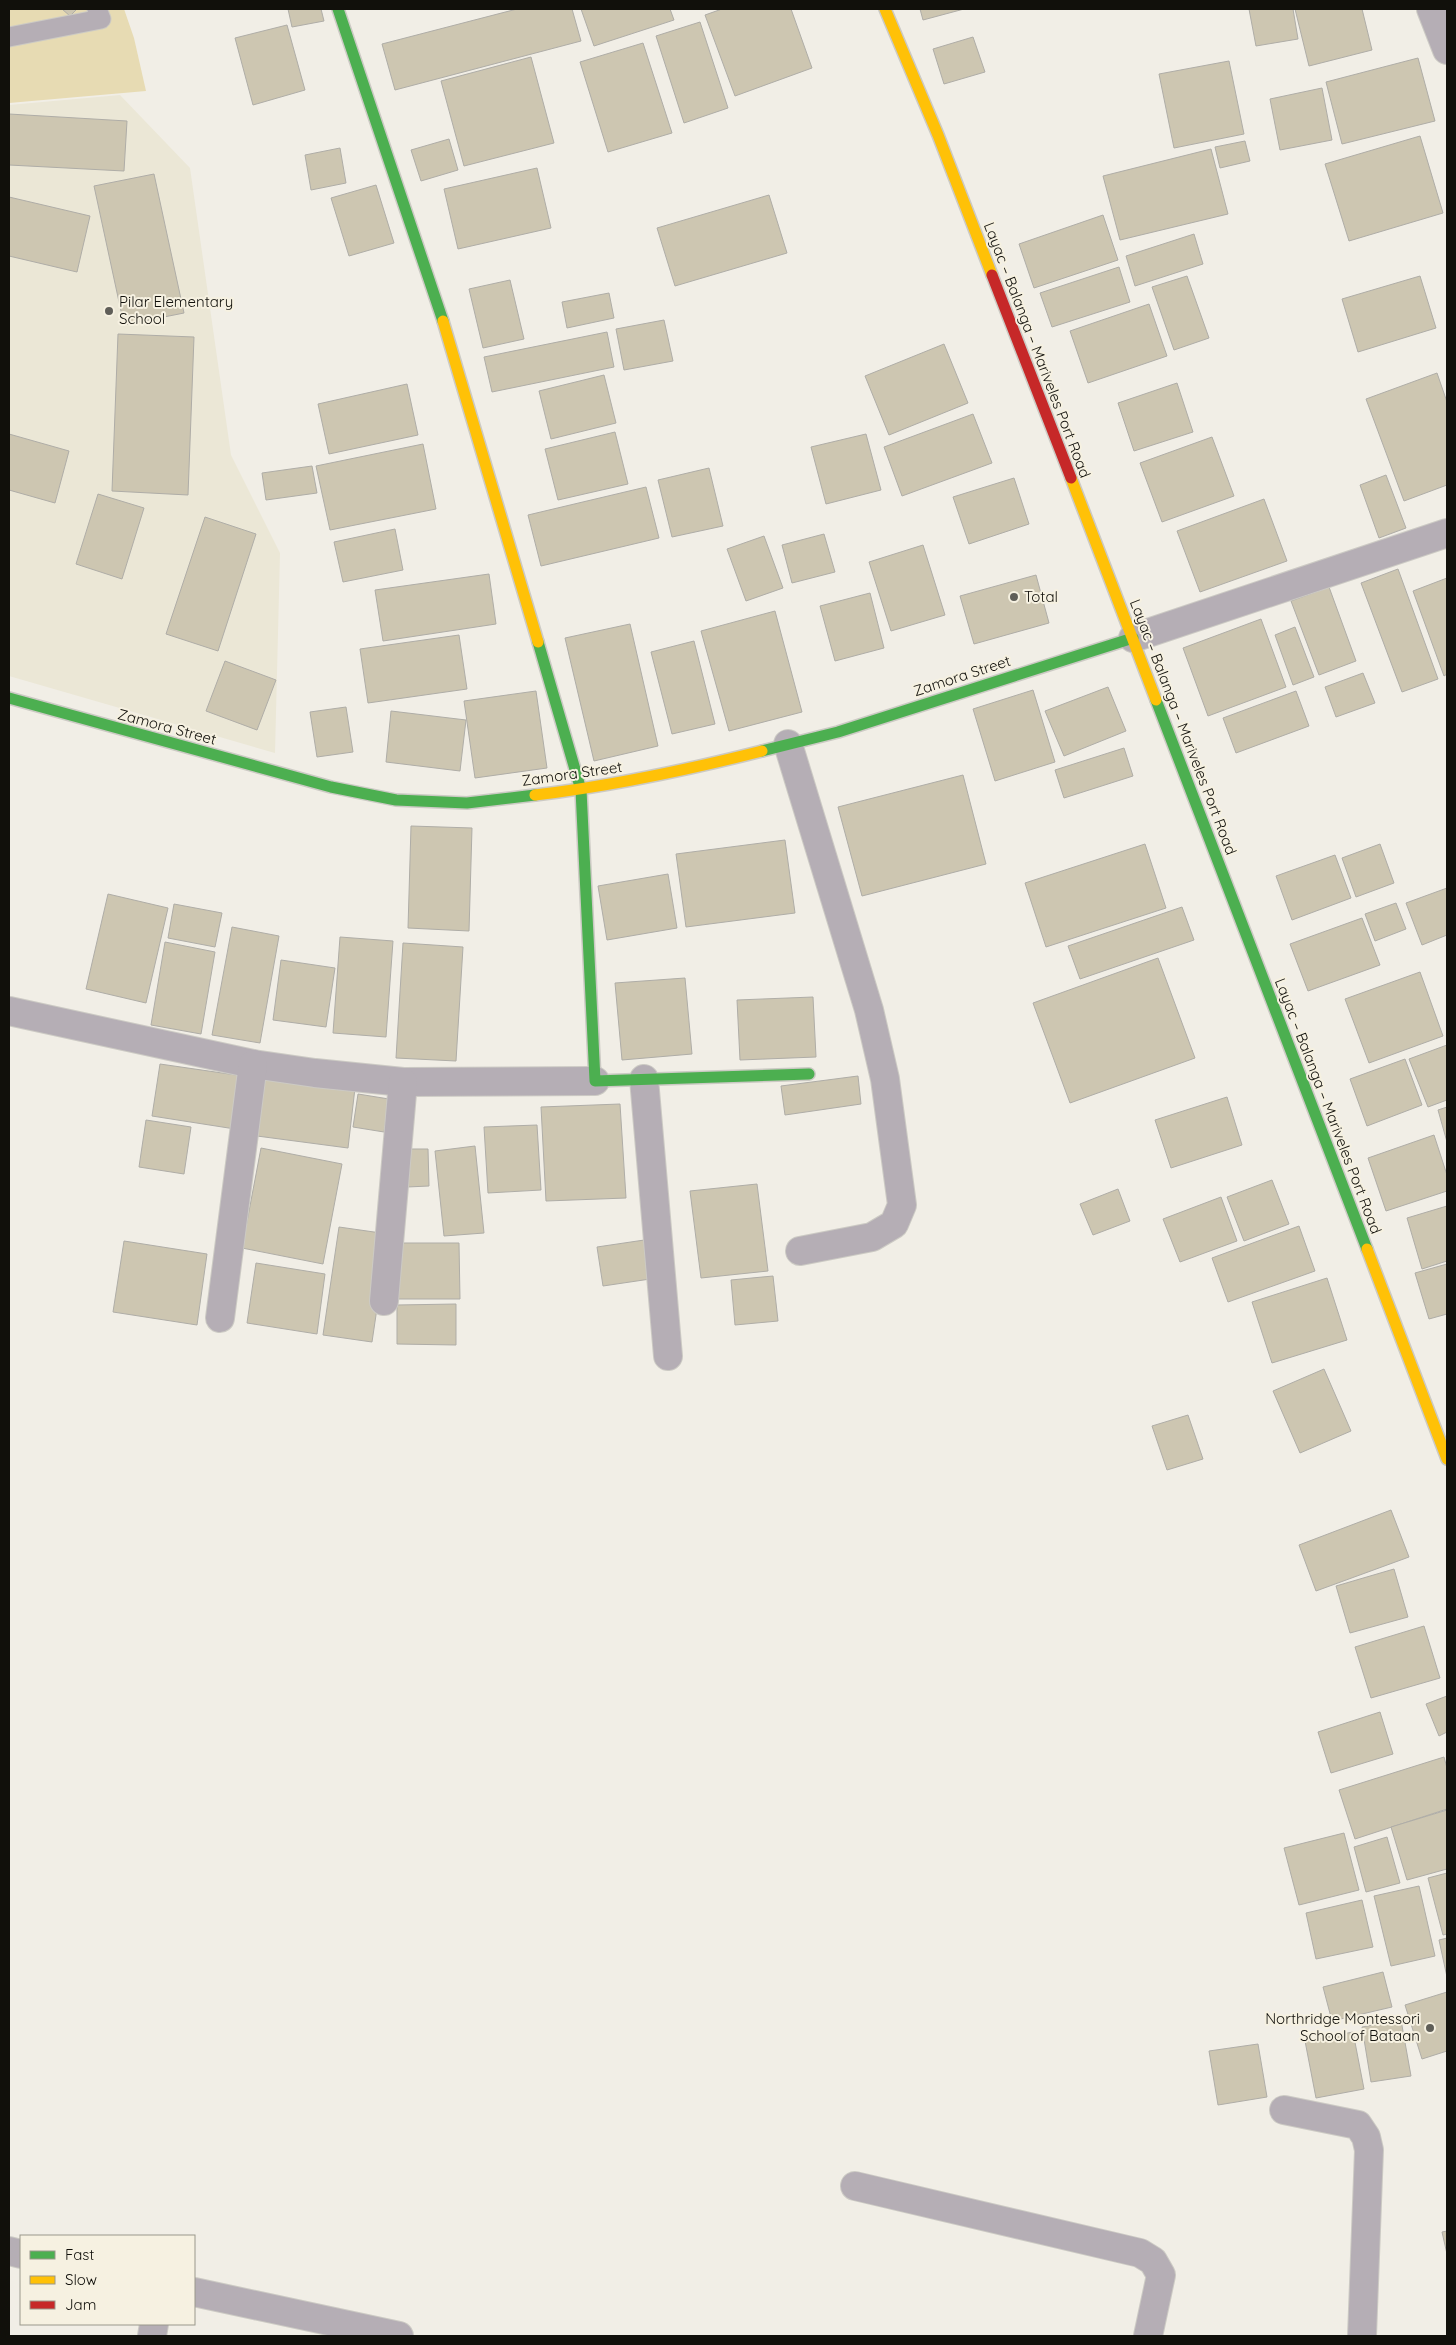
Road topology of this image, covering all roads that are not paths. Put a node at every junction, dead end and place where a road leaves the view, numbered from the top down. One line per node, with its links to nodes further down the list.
1 (97, 9): 5 (lane)
2 (338, 9): 11 (street)
3 (884, 9): 8 (street, Layac – Balanga – Mariveles Port Road)
4 (1431, 9): 6 (street)
5 (9, 37)
6 (1447, 50)
7 (1447, 533): 8 (street)
8 (1133, 638): 10 (street, Zamora Street); 22 (street, Layac – Balanga – Mariveles Port Road)
9 (9, 698): 11 (street, Zamora Street)
10 (788, 744): 11 (street, Zamora Street); 18 (street)
11 (581, 790): 16 (street)
12 (9, 1011): 13 (street)
13 (253, 1064): 17 (street); 20 (street)
14 (809, 1074): 15 (street)
15 (644, 1079): 16 (street); 21 (street)
16 (595, 1081): 17 (street)
17 (403, 1082): 19 (street)
18 (800, 1250)
19 (384, 1301)
20 (220, 1318)
21 (668, 1356)
22 (1447, 1459)
23 (1284, 2110): 29 (street)
24 (855, 2186): 28 (street)
25 (195, 2292): 26 (street)
26 (354, 2332): 27 (street)
27 (400, 2336)
28 (1148, 2336)
29 (1362, 2336)

